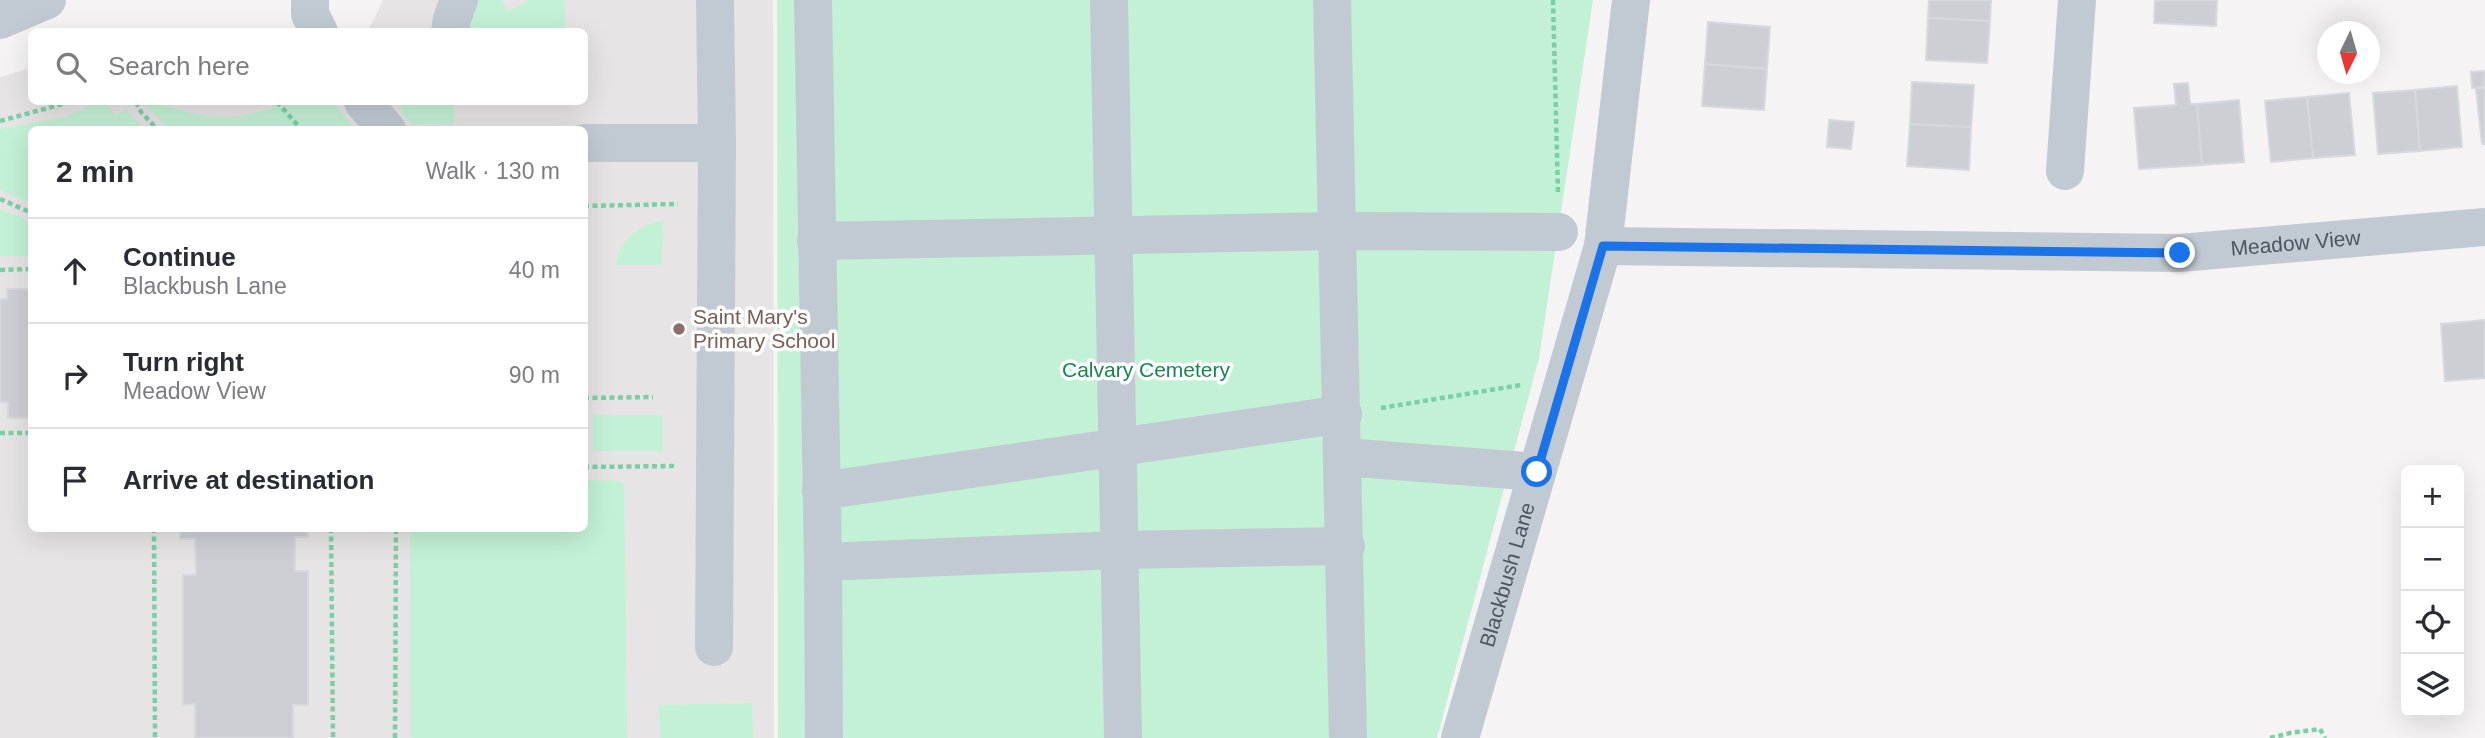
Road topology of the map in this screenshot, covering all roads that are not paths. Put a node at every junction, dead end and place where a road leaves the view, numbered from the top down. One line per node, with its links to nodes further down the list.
1 (47, 0): 10 (street)
2 (310, 0): 11 (street)
3 (459, 0): 12 (street)
4 (715, 0): 16 (street)
5 (813, 0): 22 (street)
6 (1110, 0): 21 (street)
7 (1332, 0): 19 (street)
8 (1631, 0): 23 (street, Blackbush Lane)
9 (2077, 0): 17 (street)
10 (0, 20)
11 (317, 28)
12 (451, 28)
13 (366, 105): 14 (street)
14 (384, 126)
15 (588, 143): 16 (street)
16 (717, 143): 32 (street)
17 (2065, 171)
18 (2485, 227): 23 (street, Meadow View)
19 (1338, 232): 20 (street); 21 (street); 24 (street)
20 (1559, 232)
21 (1113, 237): 22 (street); 25 (street)
22 (816, 241): 28 (street)
23 (1603, 246): 27 (street, Blackbush Lane)
24 (1343, 414): 25 (street); 26 (street)
25 (1117, 447): 28 (street); 30 (street)
26 (1344, 457): 27 (street); 29 (street)
27 (1537, 472): 36 (street, Blackbush Lane)
28 (821, 491): 31 (street)
29 (1346, 546): 30 (street); 35 (street)
30 (1119, 550): 31 (street); 34 (street)
31 (823, 562): 33 (street)
32 (714, 647)
33 (824, 738)
34 (1123, 738)
35 (1348, 738)
36 (1460, 738)

